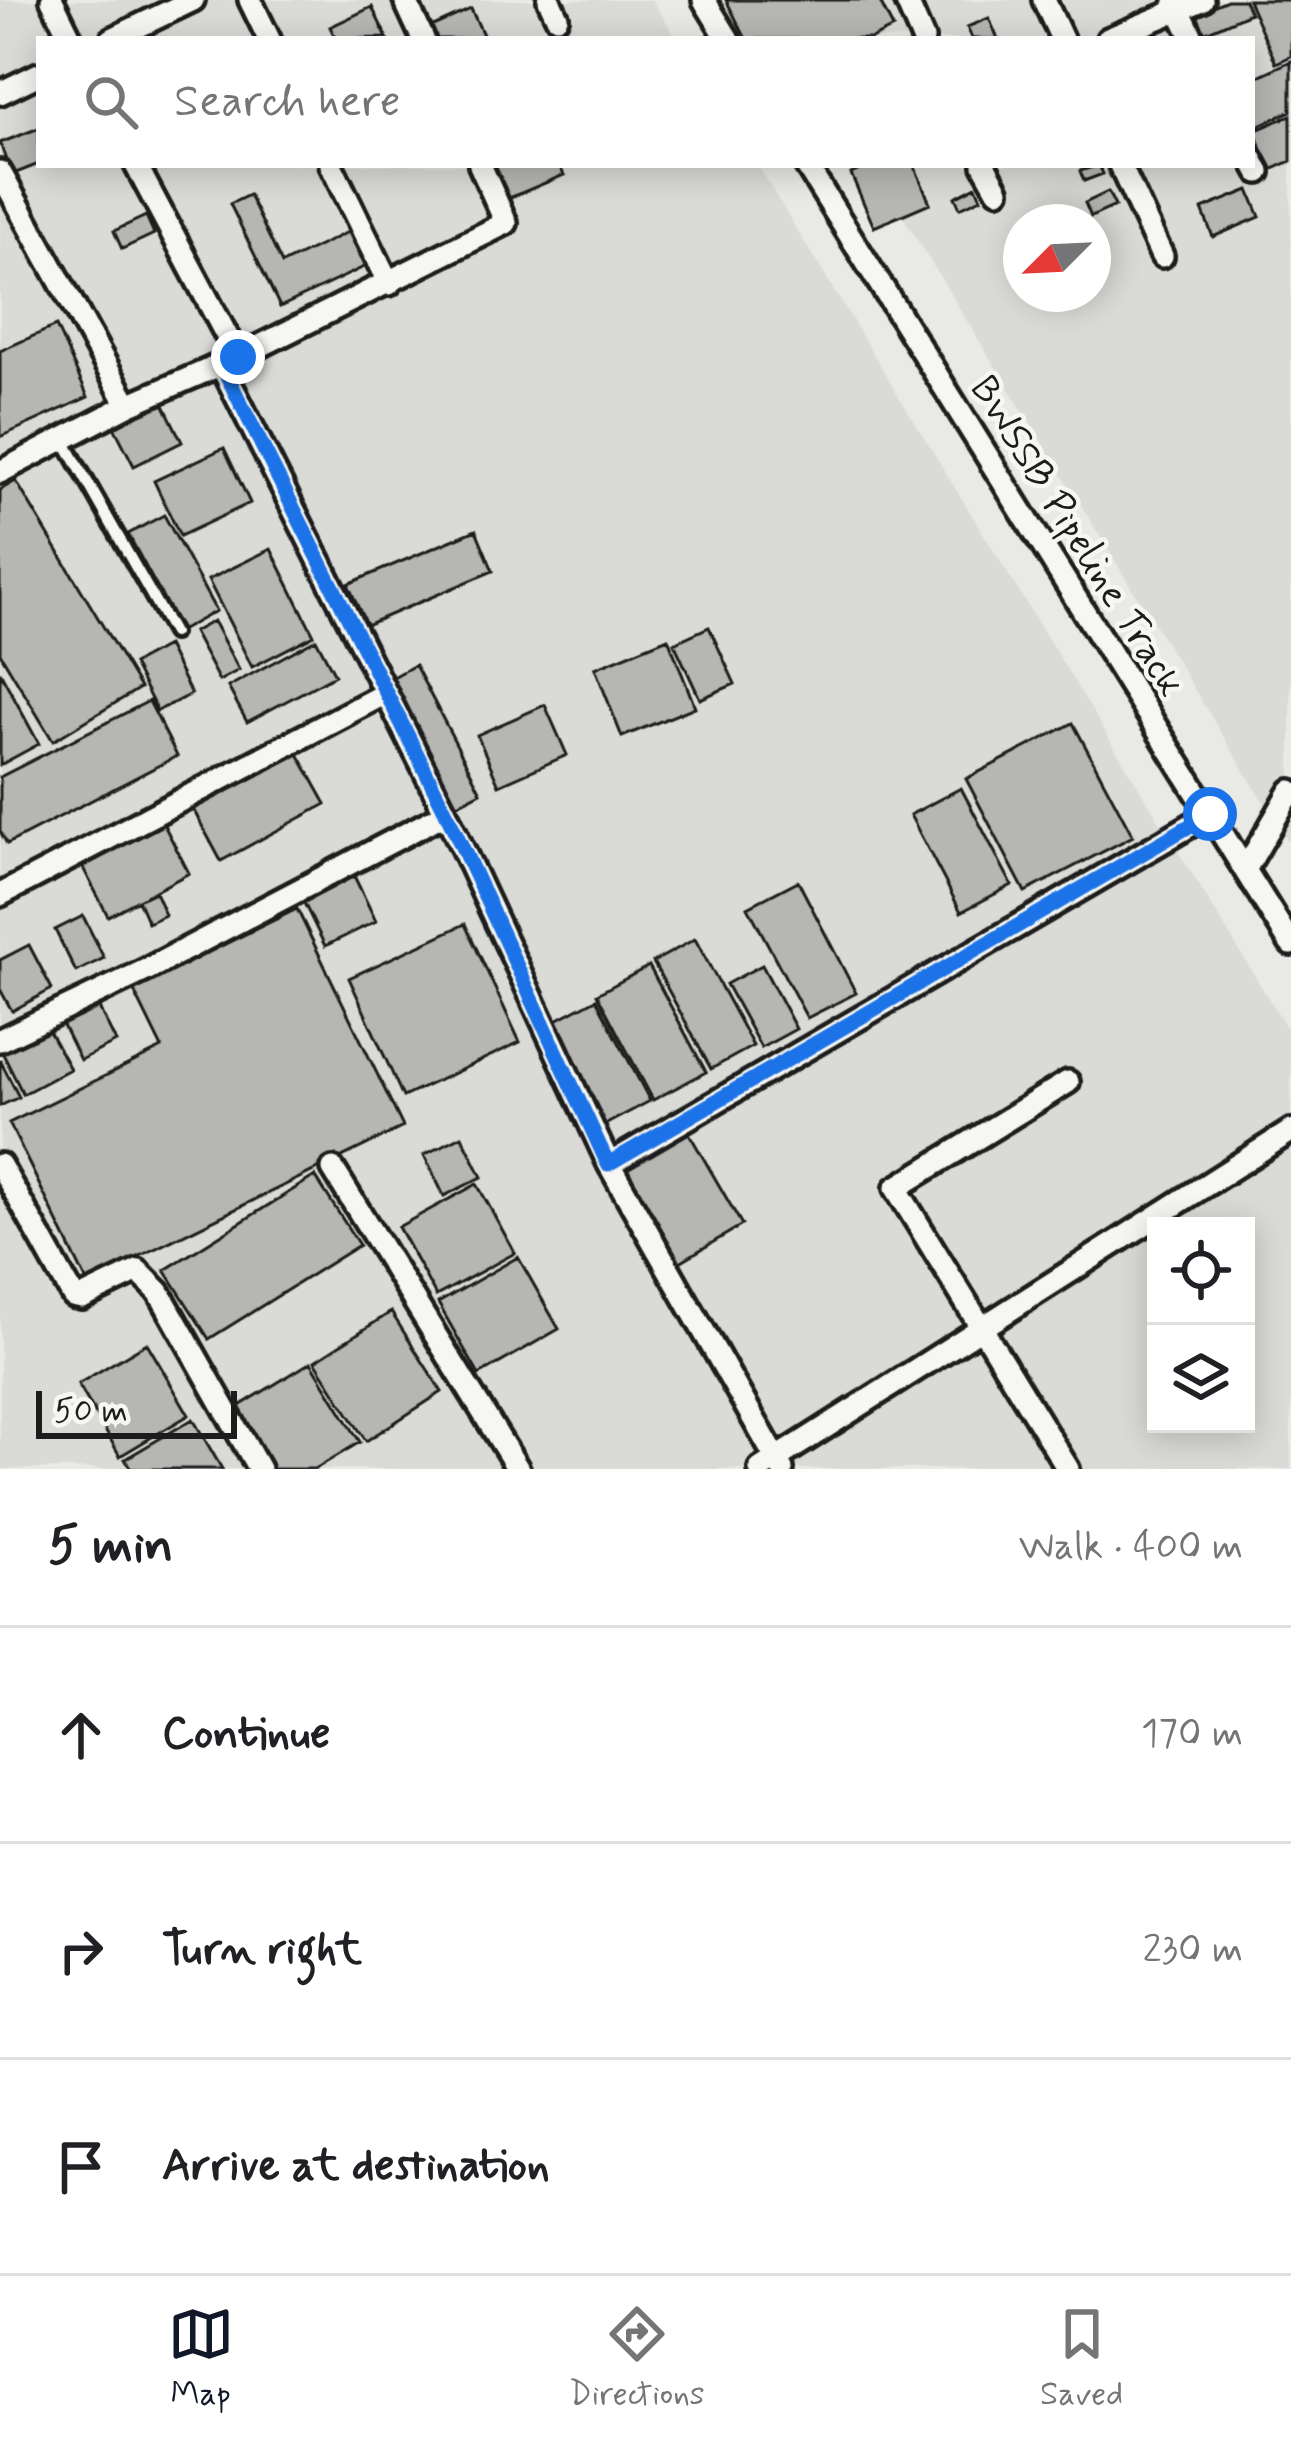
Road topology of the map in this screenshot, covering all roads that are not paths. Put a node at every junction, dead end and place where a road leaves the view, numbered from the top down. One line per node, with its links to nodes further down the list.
1 (52, 0): 10 (street)
2 (193, 0): 11 (street)
3 (250, 0): 12 (street)
4 (405, 0): 13 (street)
5 (704, 0): 14 (street)
6 (906, 0): 15 (street)
7 (1045, 0): 16 (street)
8 (1202, 0): 9 (street)
9 (1176, 5): 17 (street); 18 (street)
10 (70, 36)
11 (118, 36)
12 (268, 36)
13 (422, 36)
14 (726, 36)
15 (922, 36)
16 (1061, 36)
17 (1114, 36)
18 (1192, 36)
19 (36, 75): 20 (street)
20 (0, 93)
21 (137, 168): 31 (street)
22 (332, 168): 30 (street)
23 (481, 168): 30 (street)
24 (808, 168): 39 (street, BWSSB Pipeline Track)
25 (986, 168): 28 (street)
26 (1121, 168): 29 (street)
27 (0, 172): 32 (street)
28 (998, 190)
29 (1162, 256)
30 (389, 284): 31 (street)
31 (229, 361): 32 (street); 36 (street)
32 (128, 405): 33 (street)
33 (63, 440): 34 (street); 35 (lane)
34 (3, 464)
35 (173, 633)
36 (386, 693): 38 (street); 41 (street)
37 (1291, 791): 40 (street)
38 (446, 812): 43 (street); 46 (street)
39 (1210, 814): 40 (street, BWSSB Pipeline Track); 46 (street)
40 (1245, 870): 42 (street, BWSSB Pipeline Track)
41 (0, 895)
42 (1291, 944)
43 (0, 1040)
44 (1068, 1082): 49 (street)
45 (1291, 1130): 49 (street)
46 (608, 1164): 50 (street)
47 (0, 1166): 51 (street)
48 (333, 1169): 52 (street)
49 (981, 1329): 50 (street); 53 (street)
50 (773, 1466)
51 (259, 1469)
52 (518, 1469)
53 (1068, 1469)

